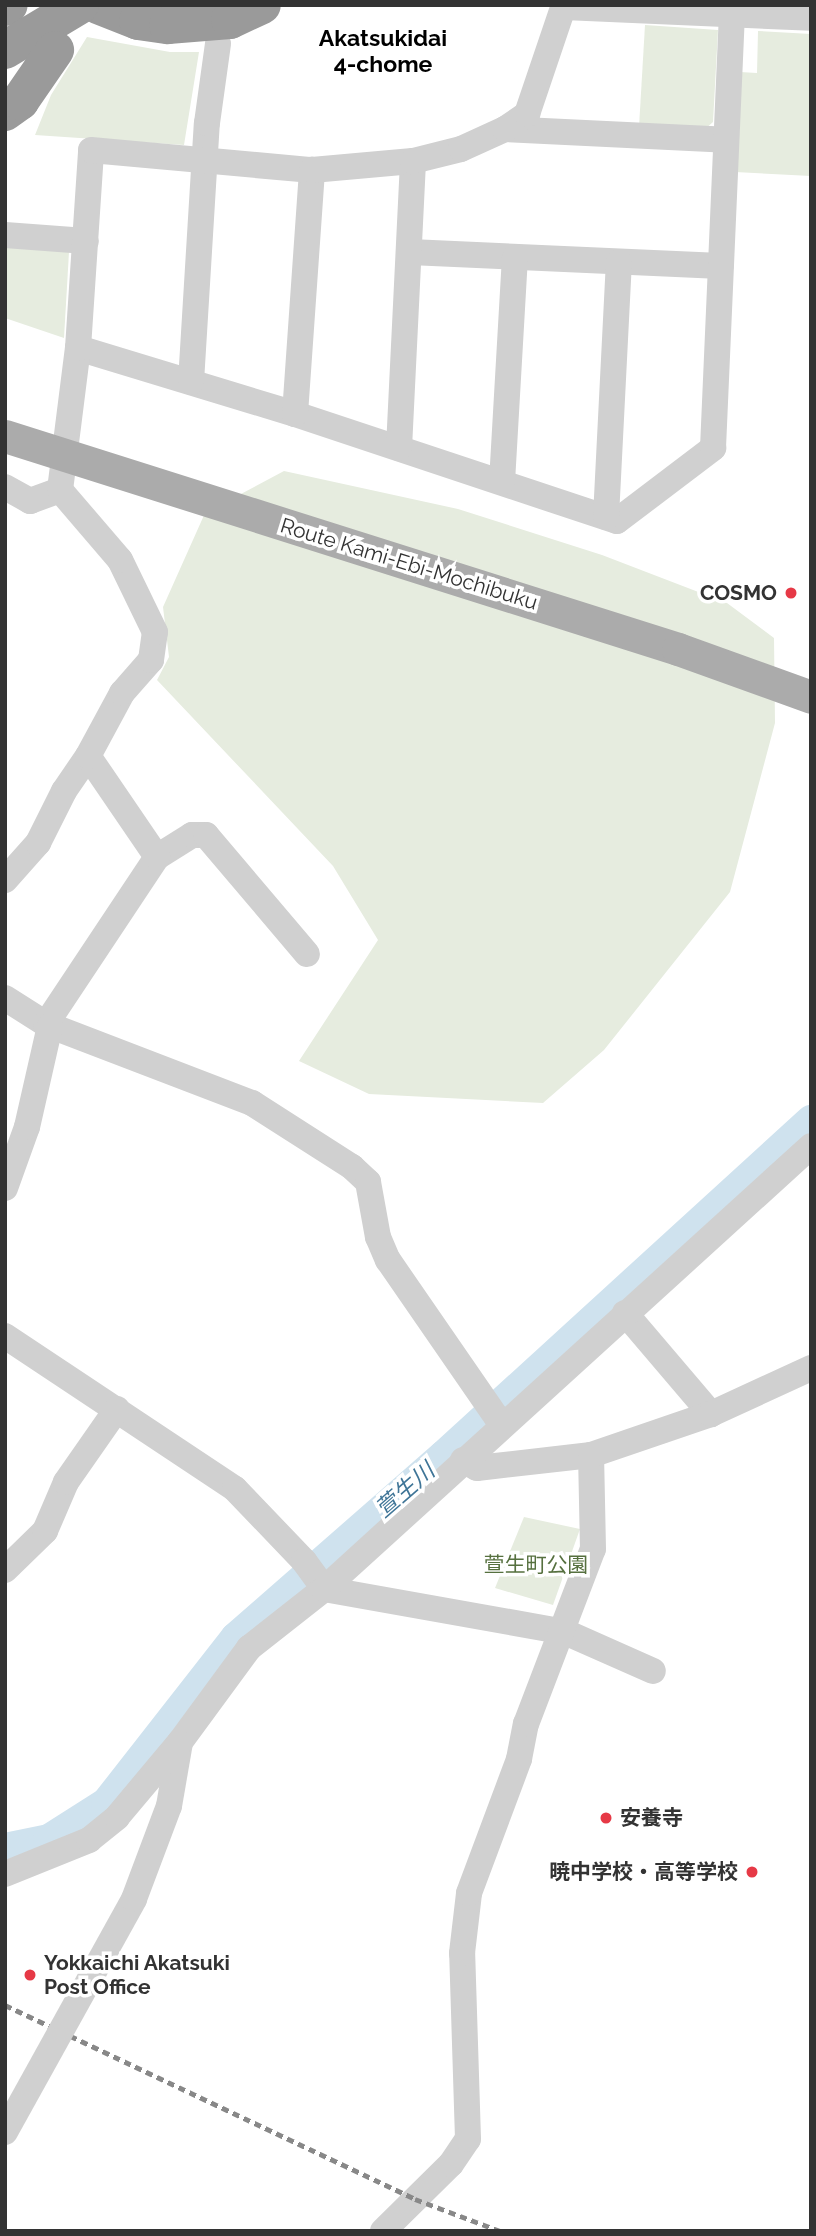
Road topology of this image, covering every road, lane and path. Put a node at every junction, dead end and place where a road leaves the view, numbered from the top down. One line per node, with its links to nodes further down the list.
1 (262, 5): 3 (highway)
2 (564, 6): 4 (street); 10 (street)
3 (97, 8): 7 (highway)
4 (732, 10): 5 (street); 11 (street)
5 (811, 18)
6 (218, 44): 12 (street)
7 (5, 50)
8 (55, 50): 9 (highway)
9 (5, 112)
10 (505, 129): 11 (street); 13 (street)
11 (726, 140): 20 (street)
12 (205, 160): 14 (street); 16 (street); 22 (street)
13 (413, 161): 14 (street); 17 (street)
14 (312, 170): 23 (street)
15 (5, 234): 16 (street)
16 (86, 241): 21 (street)
17 (410, 252): 18 (street); 25 (street)
18 (515, 257): 19 (street); 27 (street)
19 (619, 262): 20 (street); 30 (street)
20 (721, 266): 30 (street)
21 (78, 348): 22 (street); 26 (street)
22 (191, 382): 23 (street)
23 (295, 414): 25 (street)
24 (5, 436): 26 (main road, Route Kami-Ebi-Mochibuku)
25 (399, 448): 27 (street)
26 (63, 455): 29 (street); 31 (main road, Route Kami-Ebi-Mochibuku)
27 (502, 482): 30 (street)
28 (5, 487): 29 (street)
29 (60, 490): 32 (street)
30 (606, 517)
31 (811, 698)
32 (88, 756): 33 (street); 34 (street)
33 (157, 857): 35 (street); 37 (street)
34 (5, 880)
35 (307, 954)
36 (5, 999): 37 (street)
37 (48, 1025): 39 (street); 44 (street)
38 (811, 1146): 40 (street)
39 (5, 1188)
40 (625, 1313): 44 (street); 45 (street)
41 (5, 1336): 43 (street)
42 (811, 1368): 45 (street)
43 (117, 1409): 48 (street); 49 (street)
44 (493, 1414): 47 (street)
45 (711, 1414): 46 (street)
46 (591, 1455): 47 (street); 50 (street)
47 (464, 1460): 49 (street)
48 (5, 1570)
49 (315, 1577): 50 (street); 52 (street)
50 (565, 1632): 51 (street); 55 (street)
51 (653, 1671)
52 (180, 1742): 53 (street); 54 (street, bridge)
53 (5, 1874)
54 (5, 2132)
55 (383, 2231)

